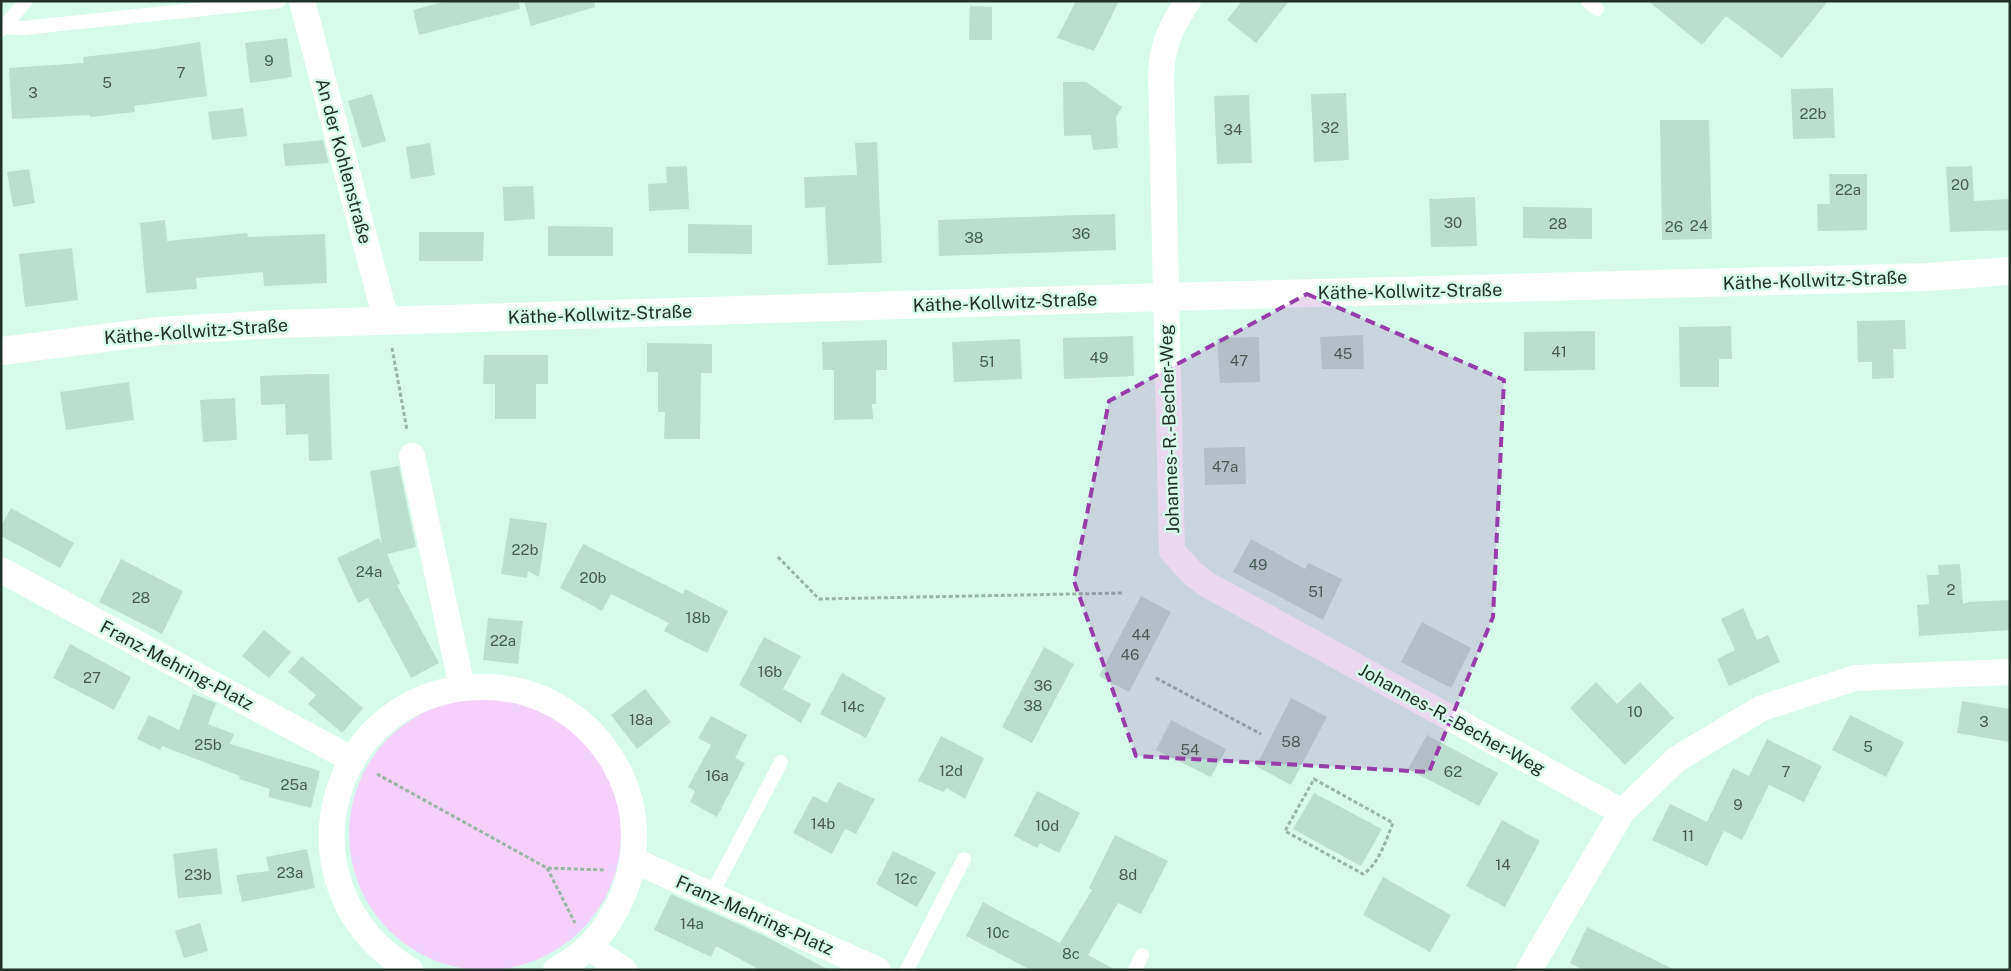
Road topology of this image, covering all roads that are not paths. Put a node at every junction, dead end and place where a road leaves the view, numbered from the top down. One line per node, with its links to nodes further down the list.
1 (26, 1): 5 (lane)
2 (279, 1): 5 (lane)
3 (302, 1): 8 (street, An der Kohlenstraße)
4 (1188, 1): 7 (street, Johannes-R.-Becher-Weg)
5 (3, 28)
6 (2010, 271): 7 (street, Käthe-Kollwitz-Straße)
7 (1165, 297): 8 (street, Käthe-Kollwitz-Straße); 16 (street, Johannes-R.-Becher-Weg)
8 (386, 320): 9 (street, Käthe-Kollwitz-Straße)
9 (1, 351)
10 (412, 456): 13 (street)
11 (1, 570): 14 (street, Franz-Mehring-Platz)
12 (2010, 672): 16 (street)
13 (462, 687): 14 (street); 18 (street)
14 (352, 760): 22 (street)
15 (781, 762): 19 (lane)
16 (1622, 812): 28 (street)
17 (964, 859): 26 (lane)
18 (632, 866): 19 (street, Franz-Mehring-Platz); 20 (street)
19 (711, 895): 25 (street, Franz-Mehring-Platz)
20 (588, 947): 23 (street); 24 (street)
21 (1142, 955): 27 (lane)
22 (410, 970)
23 (556, 970)
24 (624, 970)
25 (878, 970)
26 (907, 970)
27 (1135, 970)
28 (1529, 970)

